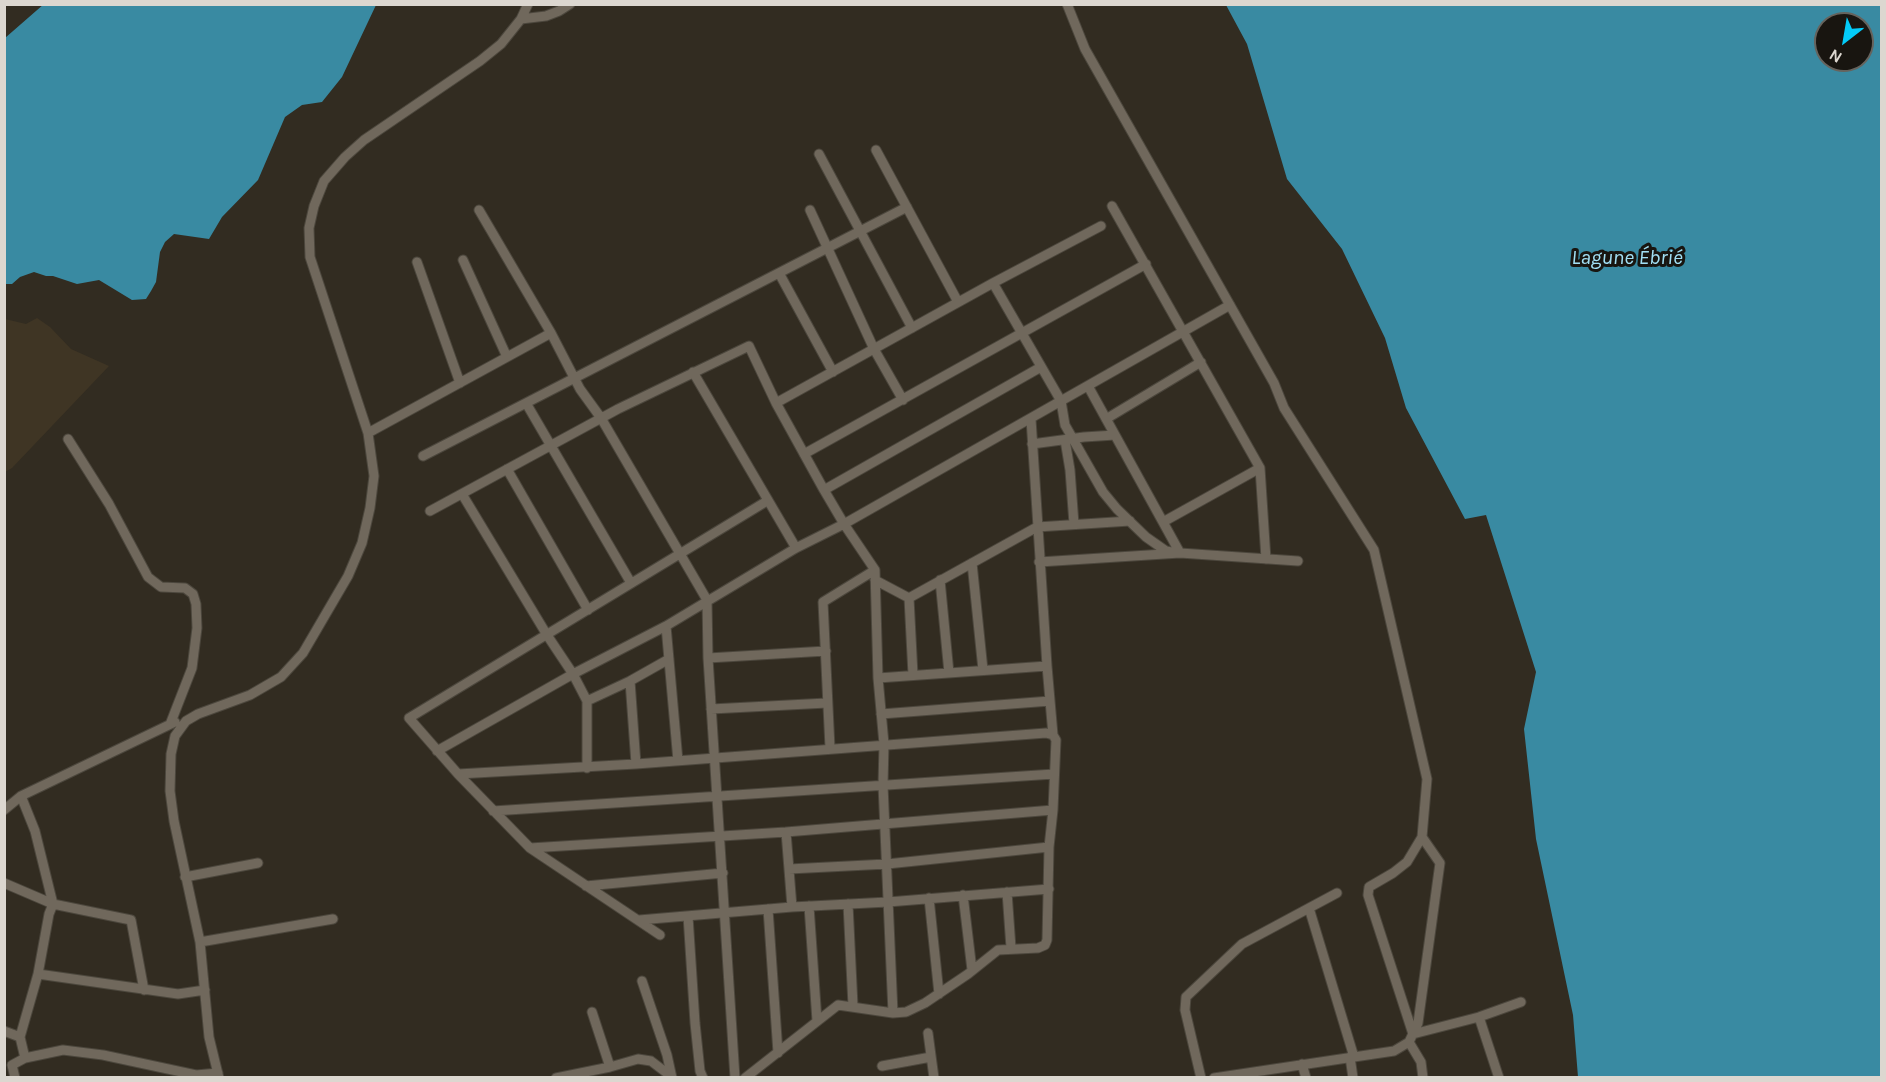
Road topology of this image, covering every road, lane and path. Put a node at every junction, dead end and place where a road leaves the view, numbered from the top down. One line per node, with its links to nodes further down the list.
1 (528, 4): 4 (street)
2 (570, 4): 4 (street)
3 (1066, 4): 20 (street)
4 (521, 20): 41 (street)
5 (876, 150): 8 (street)
6 (819, 154): 12 (street)
7 (1112, 206): 16 (street)
8 (907, 207): 12 (street); 19 (street)
9 (479, 210): 23 (street)
10 (810, 210): 13 (street)
11 (1101, 226): 18 (street)
12 (860, 231): 13 (street); 21 (street)
13 (827, 248): 17 (street); 25 (street)
14 (463, 260): 26 (street)
15 (417, 262): 32 (street)
16 (1146, 264): 22 (street); 24 (street)
17 (779, 273): 30 (street); 31 (street)
18 (993, 283): 19 (street); 24 (street)
19 (958, 302): 21 (street)
20 (1230, 305): 22 (street); 111 (street)
21 (912, 328): 25 (street)
22 (1183, 332): 27 (street); 33 (street)
23 (551, 333): 26 (street); 31 (street)
24 (1022, 334): 28 (street); 34 (street)
25 (874, 349): 30 (street); 34 (street)
26 (507, 357): 32 (street)
27 (1201, 362): 39 (street); 49 (street)
28 (1041, 367): 35 (street); 51 (street)
29 (693, 372): 37 (street); 38 (street); 53 (street)
30 (833, 372): 37 (street)
31 (574, 378): 36 (street); 38 (street)
32 (460, 383): 41 (street)
33 (1088, 386): 35 (street); 39 (street)
34 (903, 400): 47 (street)
35 (1061, 401): 40 (street); 44 (street)
36 (526, 403): 46 (street); 48 (street)
37 (776, 404): 47 (street)
38 (601, 418): 46 (street); 62 (street)
39 (1106, 418): 42 (street)
40 (1031, 419): 45 (street); 57 (street)
41 (368, 433): 90 (street)
42 (1115, 435): 44 (street); 56 (street)
43 (68, 438): 91 (street)
44 (1068, 439): 45 (street); 55 (street); 58 (street)
45 (1032, 444): 59 (street)
46 (551, 446): 50 (street); 69 (street)
47 (804, 454): 51 (street)
48 (423, 456)
49 (1260, 468): 56 (street); 63 (street)
50 (507, 469): 52 (street); 72 (street)
51 (824, 490): 57 (street)
52 (462, 494): 54 (street); 74 (street)
53 (767, 501): 60 (street); 62 (street)
54 (430, 511)
55 (1130, 521): 58 (street); 61 (street)
56 (1163, 522): 61 (street)
57 (844, 524): 60 (street); 67 (street)
58 (1074, 524): 59 (street)
59 (1036, 527): 65 (street); 66 (street)
60 (796, 548): 71 (street)
61 (1178, 553): 63 (street); 65 (street)
62 (680, 554): 69 (street); 71 (street)
63 (1266, 559): 64 (street)
64 (1298, 561)
65 (1039, 562): 78 (street)
66 (972, 563): 68 (street); 79 (street)
67 (875, 575): 70 (street); 75 (street); 83 (street)
68 (940, 580): 70 (street); 80 (street)
69 (632, 584): 72 (street)
70 (909, 598): 82 (street)
71 (707, 600): 73 (street); 76 (street)
72 (588, 610): 74 (street)
73 (666, 626): 77 (street); 81 (street)
74 (547, 635): 81 (street); 95 (street)
75 (826, 651): 76 (street); 87 (street)
76 (708, 658): 88 (street)
77 (669, 659): 84 (street); 97 (street)
78 (1047, 666): 79 (street); 86 (street)
79 (983, 670): 80 (street)
80 (949, 673): 82 (street)
81 (573, 674): 85 (street); 95 (street)
82 (913, 675): 83 (street)
83 (878, 678): 89 (street)
84 (630, 681): 85 (street); 98 (street)
85 (587, 701): 99 (street)
86 (1050, 701): 89 (street); 92 (street)
87 (827, 703): 88 (street); 94 (street)
88 (711, 709): 96 (street)
89 (881, 714): 93 (street)
90 (186, 721): 91 (street); 118 (street)
91 (171, 722): 103 (street)
92 (1053, 735): 93 (street); 101 (street)
93 (884, 744): 94 (street); 102 (street)
94 (830, 748): 96 (street)
95 (437, 751): 100 (street)
96 (714, 758): 97 (street); 104 (street)
97 (678, 761): 98 (street)
98 (636, 764): 99 (street)
99 (587, 768): 100 (street)
100 (458, 774): 107 (street)
101 (1054, 774): 102 (street); 106 (street)
102 (883, 785): 104 (street); 108 (street)
103 (21, 795): 105 (street); 127 (street)
104 (717, 796): 107 (street); 110 (street)
105 (4, 810)
106 (1053, 810): 108 (street); 112 (street)
107 (493, 811): 113 (street)
108 (886, 825): 109 (street); 115 (street)
109 (786, 832): 110 (street); 116 (street)
110 (721, 836): 113 (street); 117 (street)
111 (1422, 837): 155 (street); 155 (street)
112 (1049, 847): 115 (street); 121 (street)
113 (530, 848): 120 (street)
114 (258, 863): 118 (street)
115 (887, 864): 116 (street); 126 (street)
116 (789, 869): 130 (street)
117 (723, 873): 120 (street); 133 (street)
118 (185, 877): 138 (street)
119 (4, 883): 127 (street)
120 (586, 886): 136 (street)
121 (1049, 889): 122 (street); 139 (street)
122 (1007, 892): 124 (street); 139 (street)
123 (1337, 893): 131 (street)
124 (963, 895): 125 (street); 140 (street)
125 (928, 898): 126 (street); 145 (street)
126 (888, 902): 128 (street); 149 (street)
127 (53, 904): 141 (street); 143 (street)
128 (848, 904): 129 (street); 147 (street)
129 (809, 906): 130 (street); 151 (street)
130 (792, 907): 132 (street)
131 (1309, 908): 158 (street); 173 (street)
132 (768, 909): 133 (street); 156 (street)
133 (725, 912): 134 (street); 170 (street)
134 (688, 916): 136 (street); 169 (street)
135 (333, 919): 138 (street)
136 (639, 920): 137 (street)
137 (660, 935)
138 (200, 942): 144 (street)
139 (1011, 948): 140 (street)
140 (972, 970): 145 (street)
141 (38, 974): 143 (street); 154 (street)
142 (642, 981): 168 (street)
143 (144, 990): 144 (street)
144 (205, 990): 165 (street)
145 (939, 994): 149 (street)
146 (1521, 1002): 150 (street)
147 (853, 1006): 149 (street); 151 (street)
148 (592, 1012): 163 (street)
149 (893, 1013)
150 (1479, 1017): 155 (street); 178 (street)
151 (817, 1022): 156 (street)
152 (4, 1031): 154 (street)
153 (928, 1034): 157 (street)
154 (20, 1037): 159 (street)
155 (1411, 1038): 158 (street); 177 (street)
156 (778, 1053): 171 (street)
157 (931, 1057): 162 (street); 172 (street)
158 (1352, 1057): 160 (street); 176 (street)
159 (25, 1058): 161 (street); 165 (street)
160 (1302, 1064): 164 (street); 175 (street)
161 (8, 1066): 166 (street)
162 (882, 1066)
163 (609, 1067): 167 (street); 168 (street)
164 (1277, 1073): 174 (street)
165 (219, 1075)
166 (15, 1077)
167 (556, 1077)
168 (672, 1077)
169 (703, 1077)
170 (735, 1077)
171 (745, 1077)
172 (934, 1077)
173 (1201, 1077)
174 (1214, 1077)
175 (1306, 1077)
176 (1353, 1077)
177 (1423, 1077)
178 (1498, 1077)

